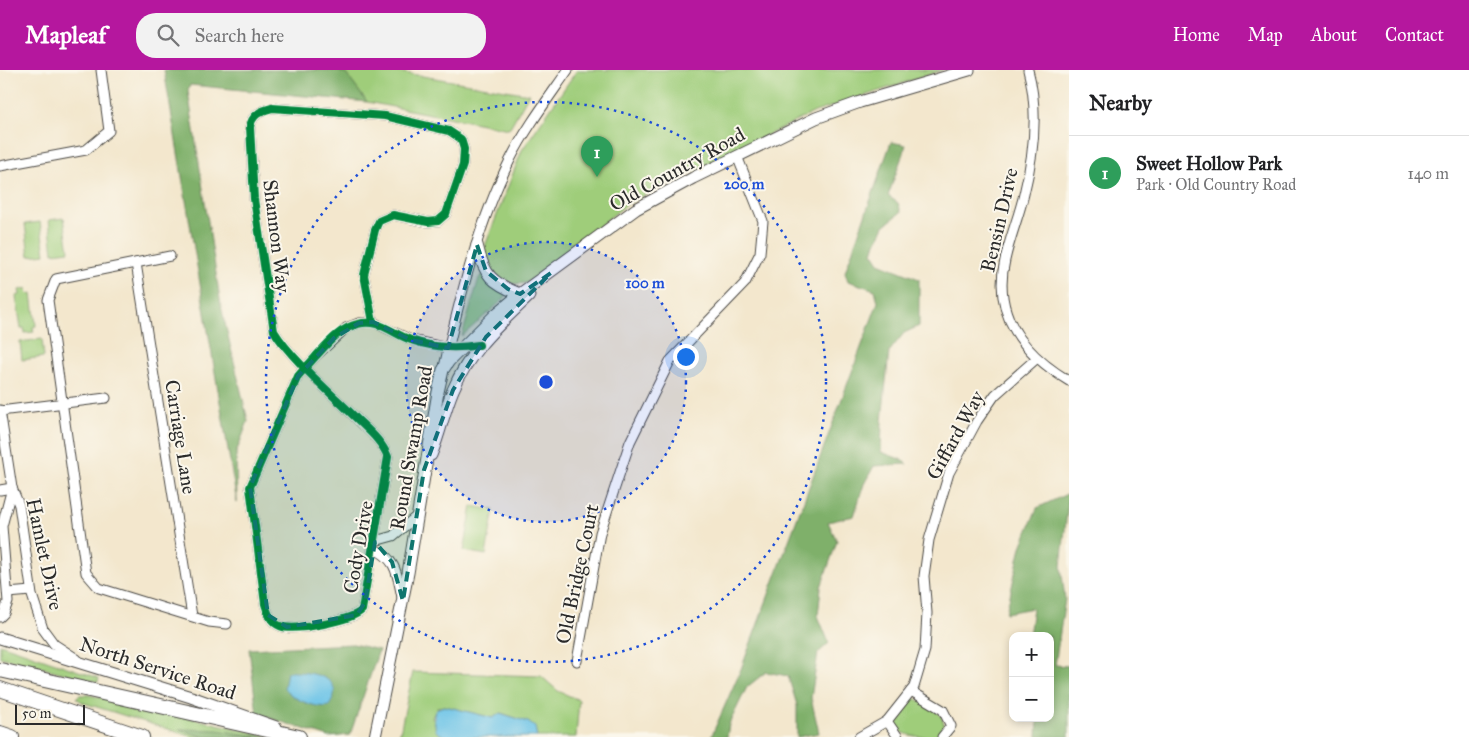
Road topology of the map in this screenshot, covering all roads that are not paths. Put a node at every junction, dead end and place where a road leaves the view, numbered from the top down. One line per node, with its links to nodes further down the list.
1 (101, 70): 6 (street)
2 (568, 70): 7 (street, Round Swamp Road)
3 (969, 70): 5 (main road, Old Country Road)
4 (1028, 70): 16 (street, Bensin Drive)
5 (737, 156): 10 (main road, Old Country Road); 35 (street, Old Bridge Court)
6 (0, 166)
7 (478, 245): 11 (main road); 14 (street, Round Swamp Road)
8 (170, 256): 9 (street)
9 (136, 263): 21 (street); 31 (street, Carriage Lane)
10 (551, 273): 11 (main road, Old Country Road); 13 (main road)
11 (520, 294): 15 (main road, Old Country Road)
12 (373, 322): 14 (street); 17 (street, Cody Drive); 17 (street, Shannon Way)
13 (479, 345): 15 (street); 23 (main road)
14 (448, 348): 15 (street); 18 (street, Round Swamp Road)
15 (461, 348): 18 (main road, Old Country Road)
16 (1037, 358): 19 (street, Bensin Drive); 39 (street, Giffard Way)
17 (306, 367): 27 (street, Cody Drive); 27 (street, Cody Drive)
18 (443, 370): 23 (main road, Round Swamp Road)
19 (1069, 381)
20 (106, 398): 21 (street)
21 (62, 402): 22 (street); 31 (street)
22 (0, 411): 24 (street, Hamlet Drive)
23 (424, 470): 26 (main road, Round Swamp Road)
24 (12, 488): 25 (street); 28 (street, Hamlet Drive); 29 (street, Hamlet Drive)
25 (0, 490)
26 (418, 515): 27 (street); 30 (main road, Round Swamp Road)
27 (374, 545): 30 (street)
28 (31, 591): 29 (street); 36 (street, Hamlet Drive)
29 (8, 593): 32 (street, Hamlet Drive)
30 (403, 601): 46 (main road, Round Swamp Road)
31 (192, 616): 33 (street)
32 (0, 617)
33 (227, 624)
34 (0, 638): 36 (main road, North Service Road)
35 (577, 661)
36 (88, 666): 45 (main road, North Service Road)
37 (0, 670): 44 (highway)
38 (0, 689): 43 (highway)
39 (911, 691): 40 (street, Giffard Way); 49 (street)
40 (888, 721): 47 (street, Giffard Way); 48 (street)
41 (0, 733): 42 (highway)
42 (12, 737)
43 (142, 737)
44 (299, 737)
45 (303, 737)
46 (375, 737)
47 (859, 737)
48 (898, 737)
49 (942, 737)

